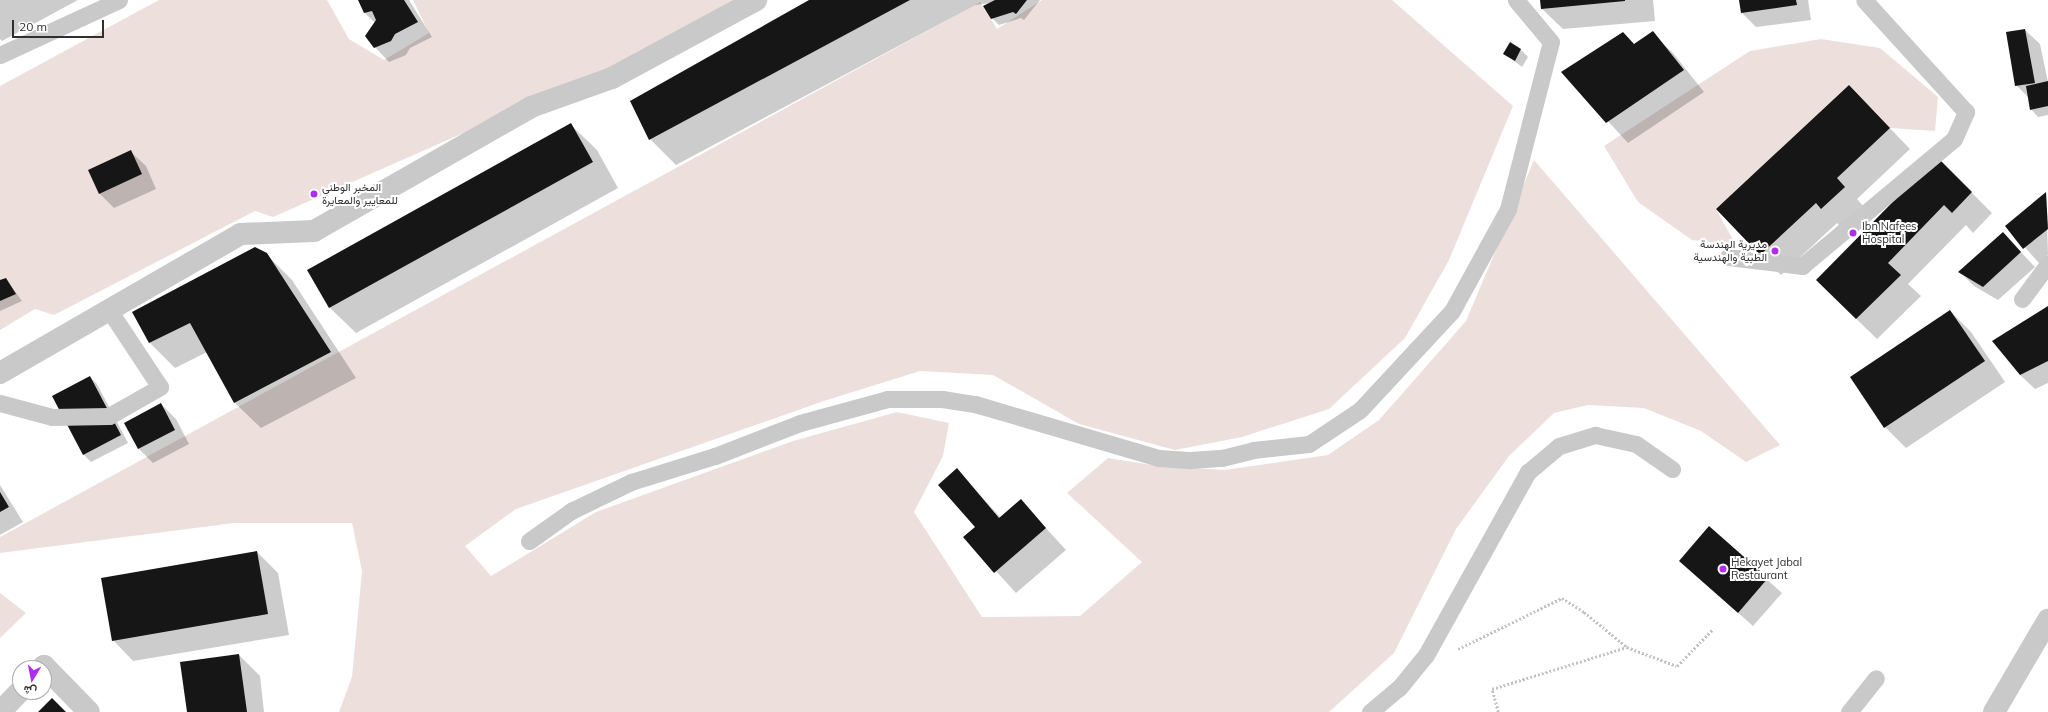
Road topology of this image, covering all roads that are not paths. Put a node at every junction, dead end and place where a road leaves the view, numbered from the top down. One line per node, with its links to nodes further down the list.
1 (119, 0): 5 (lane)
2 (756, 0): 9 (street)
3 (1516, 0): 13 (lane)
4 (1864, 0): 6 (lane)
5 (0, 55)
6 (1728, 257)
7 (2048, 264): 8 (lane)
8 (2022, 298)
9 (109, 310): 10 (street); 11 (lane)
10 (0, 373)
11 (0, 403)
12 (1672, 469): 20 (lane)
13 (529, 541)
14 (2048, 620): 22 (street)
15 (52, 674): 19 (street)
16 (1876, 678): 21 (lane)
17 (12, 699): 18 (street)
18 (0, 712)
19 (89, 712)
20 (1370, 712)
21 (1849, 712)
22 (1994, 712)

